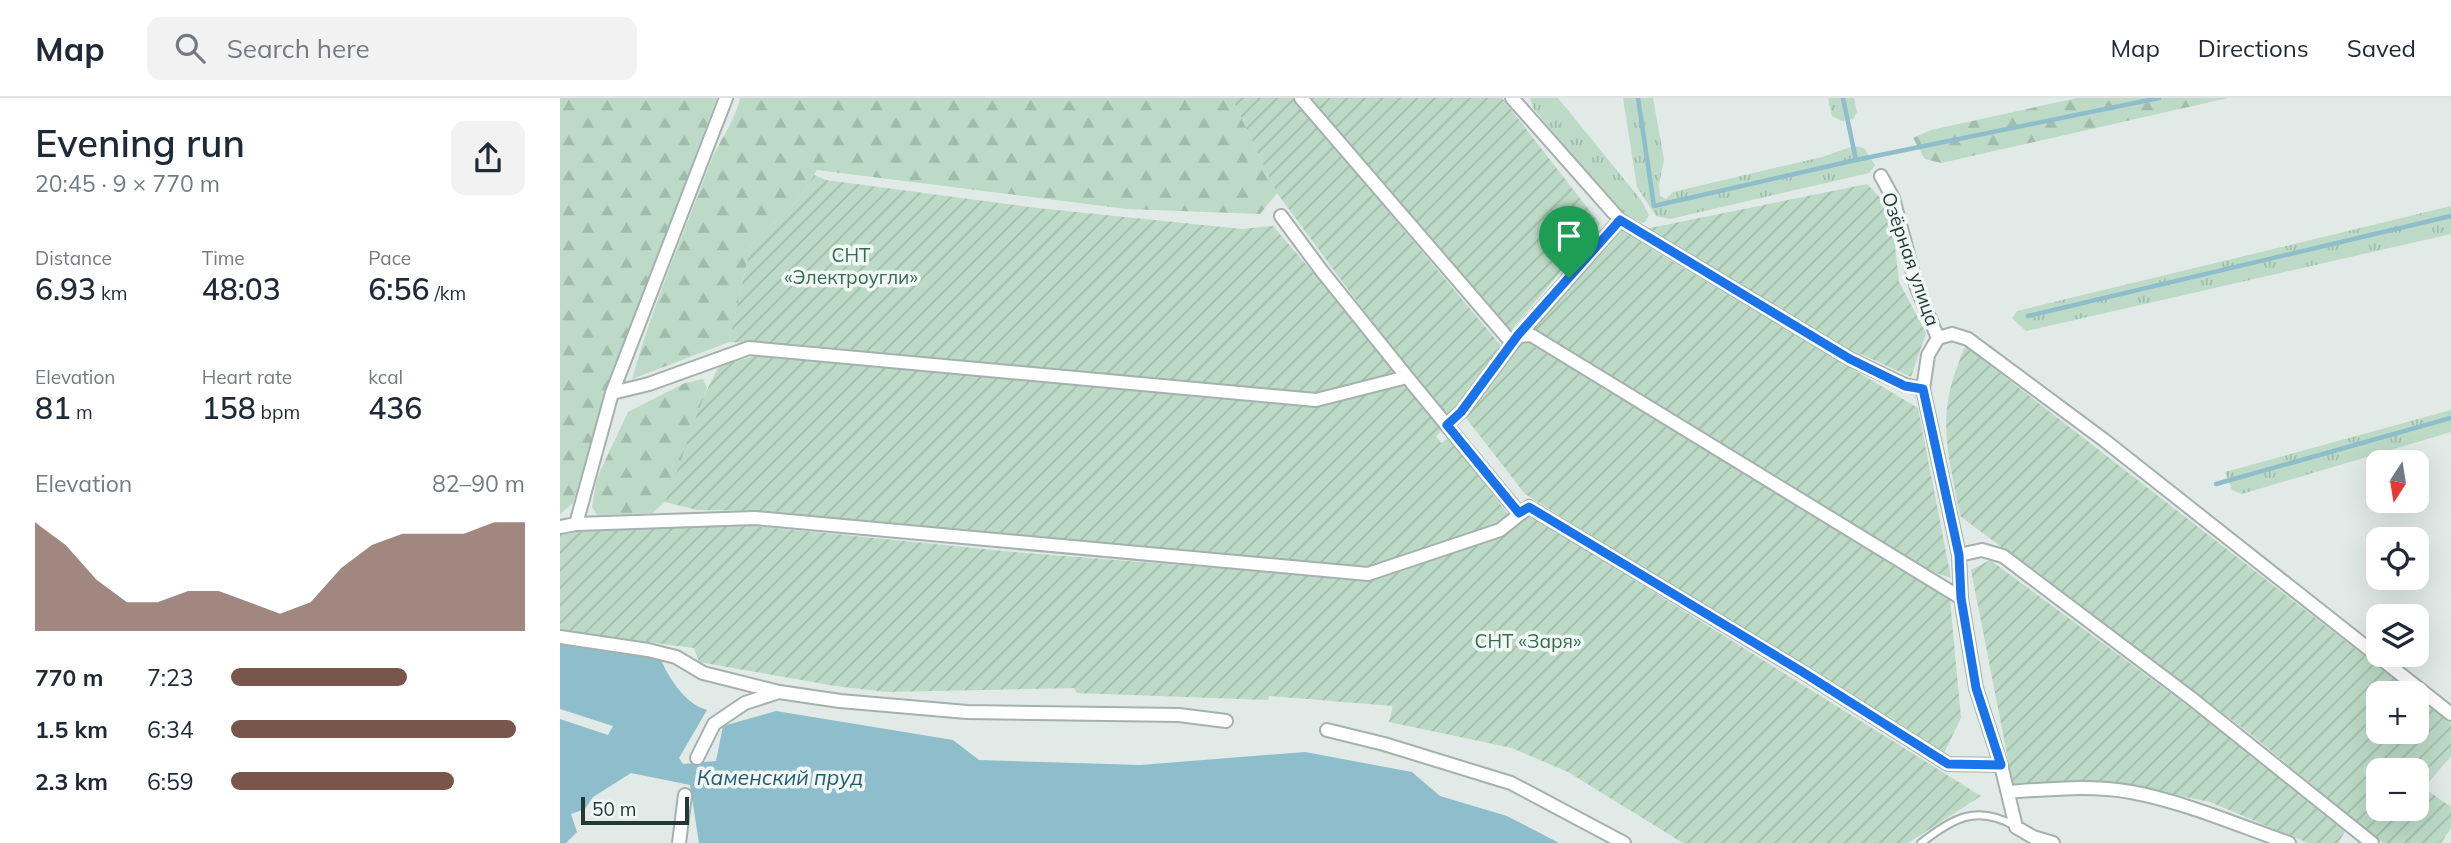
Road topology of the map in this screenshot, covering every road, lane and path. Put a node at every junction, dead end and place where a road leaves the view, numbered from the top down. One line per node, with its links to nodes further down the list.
1 (726, 98): 11 (street)
2 (1301, 98): 8 (street)
3 (1512, 98): 6 (street)
4 (1881, 176): 7 (street, Озёрная улица)
5 (1281, 216): 9 (street)
6 (1620, 220): 8 (street); 10 (street)
7 (1938, 338): 10 (street, Озёрная улица); 20 (street)
8 (1515, 339): 12 (street); 17 (street)
9 (1407, 377): 11 (street); 12 (street)
10 (1923, 389): 16 (street, Озёрная улица)
11 (612, 393): 14 (street)
12 (1447, 425): 13 (street)
13 (1524, 510): 14 (street); 24 (street)
14 (576, 524): 15 (street)
15 (560, 527)
16 (1959, 555): 17 (street, Озёрная улица); 34 (street)
17 (1961, 598): 24 (street, Озёрная улица)
18 (560, 638): 19 (street)
19 (779, 692): 21 (street); 23 (street)
20 (2451, 714)
21 (1226, 721)
22 (1327, 730): 30 (street)
23 (697, 758)
24 (2001, 765): 25 (street, Озёрная улица)
25 (2008, 792): 27 (street, Озёрная улица); 33 (street)
26 (685, 795): 29 (street)
27 (2016, 827): 28 (street); 31 (lane)
28 (2027, 840): 32 (street)
29 (679, 843)
30 (1624, 843)
31 (1921, 843)
32 (2053, 843)
33 (2289, 843)
34 (2372, 843)

